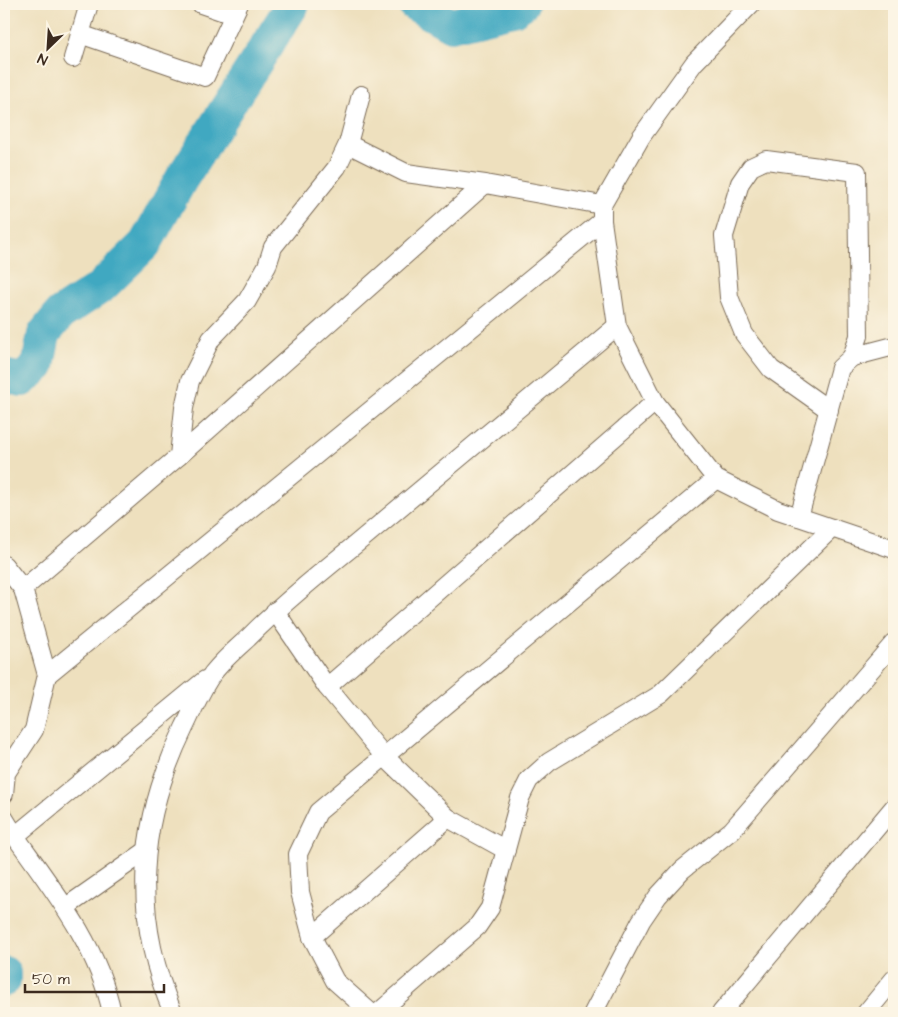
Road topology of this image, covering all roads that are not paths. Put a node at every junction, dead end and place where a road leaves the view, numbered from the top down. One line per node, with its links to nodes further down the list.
1 (89, 4): 5 (street)
2 (201, 4): 4 (street)
3 (751, 4): 10 (street)
4 (236, 9): 5 (street)
5 (80, 34): 6 (street)
6 (73, 58)
7 (361, 95): 8 (street)
8 (348, 144): 9 (street); 16 (street)
9 (485, 184): 10 (street); 16 (street)
10 (602, 213): 11 (street); 26 (street)
11 (618, 326): 14 (street); 23 (street)
12 (894, 346): 13 (street)
13 (852, 357): 15 (street); 15 (street)
14 (655, 402): 17 (street); 27 (street)
15 (828, 410): 18 (street)
16 (179, 456): 22 (street)
17 (716, 479): 18 (street); 28 (street)
18 (799, 517): 19 (street)
19 (832, 528): 20 (street); 35 (street)
20 (894, 547)
21 (4, 565): 22 (street)
22 (23, 590): 26 (street)
23 (275, 611): 25 (street); 27 (street)
24 (894, 643): 43 (street)
25 (213, 673): 33 (street); 34 (street)
26 (48, 675): 29 (street)
27 (328, 687): 28 (street)
28 (384, 756): 32 (street); 37 (street)
29 (4, 794)
30 (894, 807): 44 (street)
31 (4, 818): 33 (street)
32 (448, 818): 35 (street); 37 (street)
33 (15, 836): 36 (street)
34 (146, 850): 36 (street); 39 (street)
35 (506, 850): 42 (street)
36 (66, 907): 40 (street)
37 (312, 937): 41 (street)
38 (894, 979): 45 (street)
39 (167, 1010)
40 (112, 1013)
41 (371, 1013)
42 (378, 1013)
43 (593, 1013)
44 (721, 1013)
45 (866, 1013)

